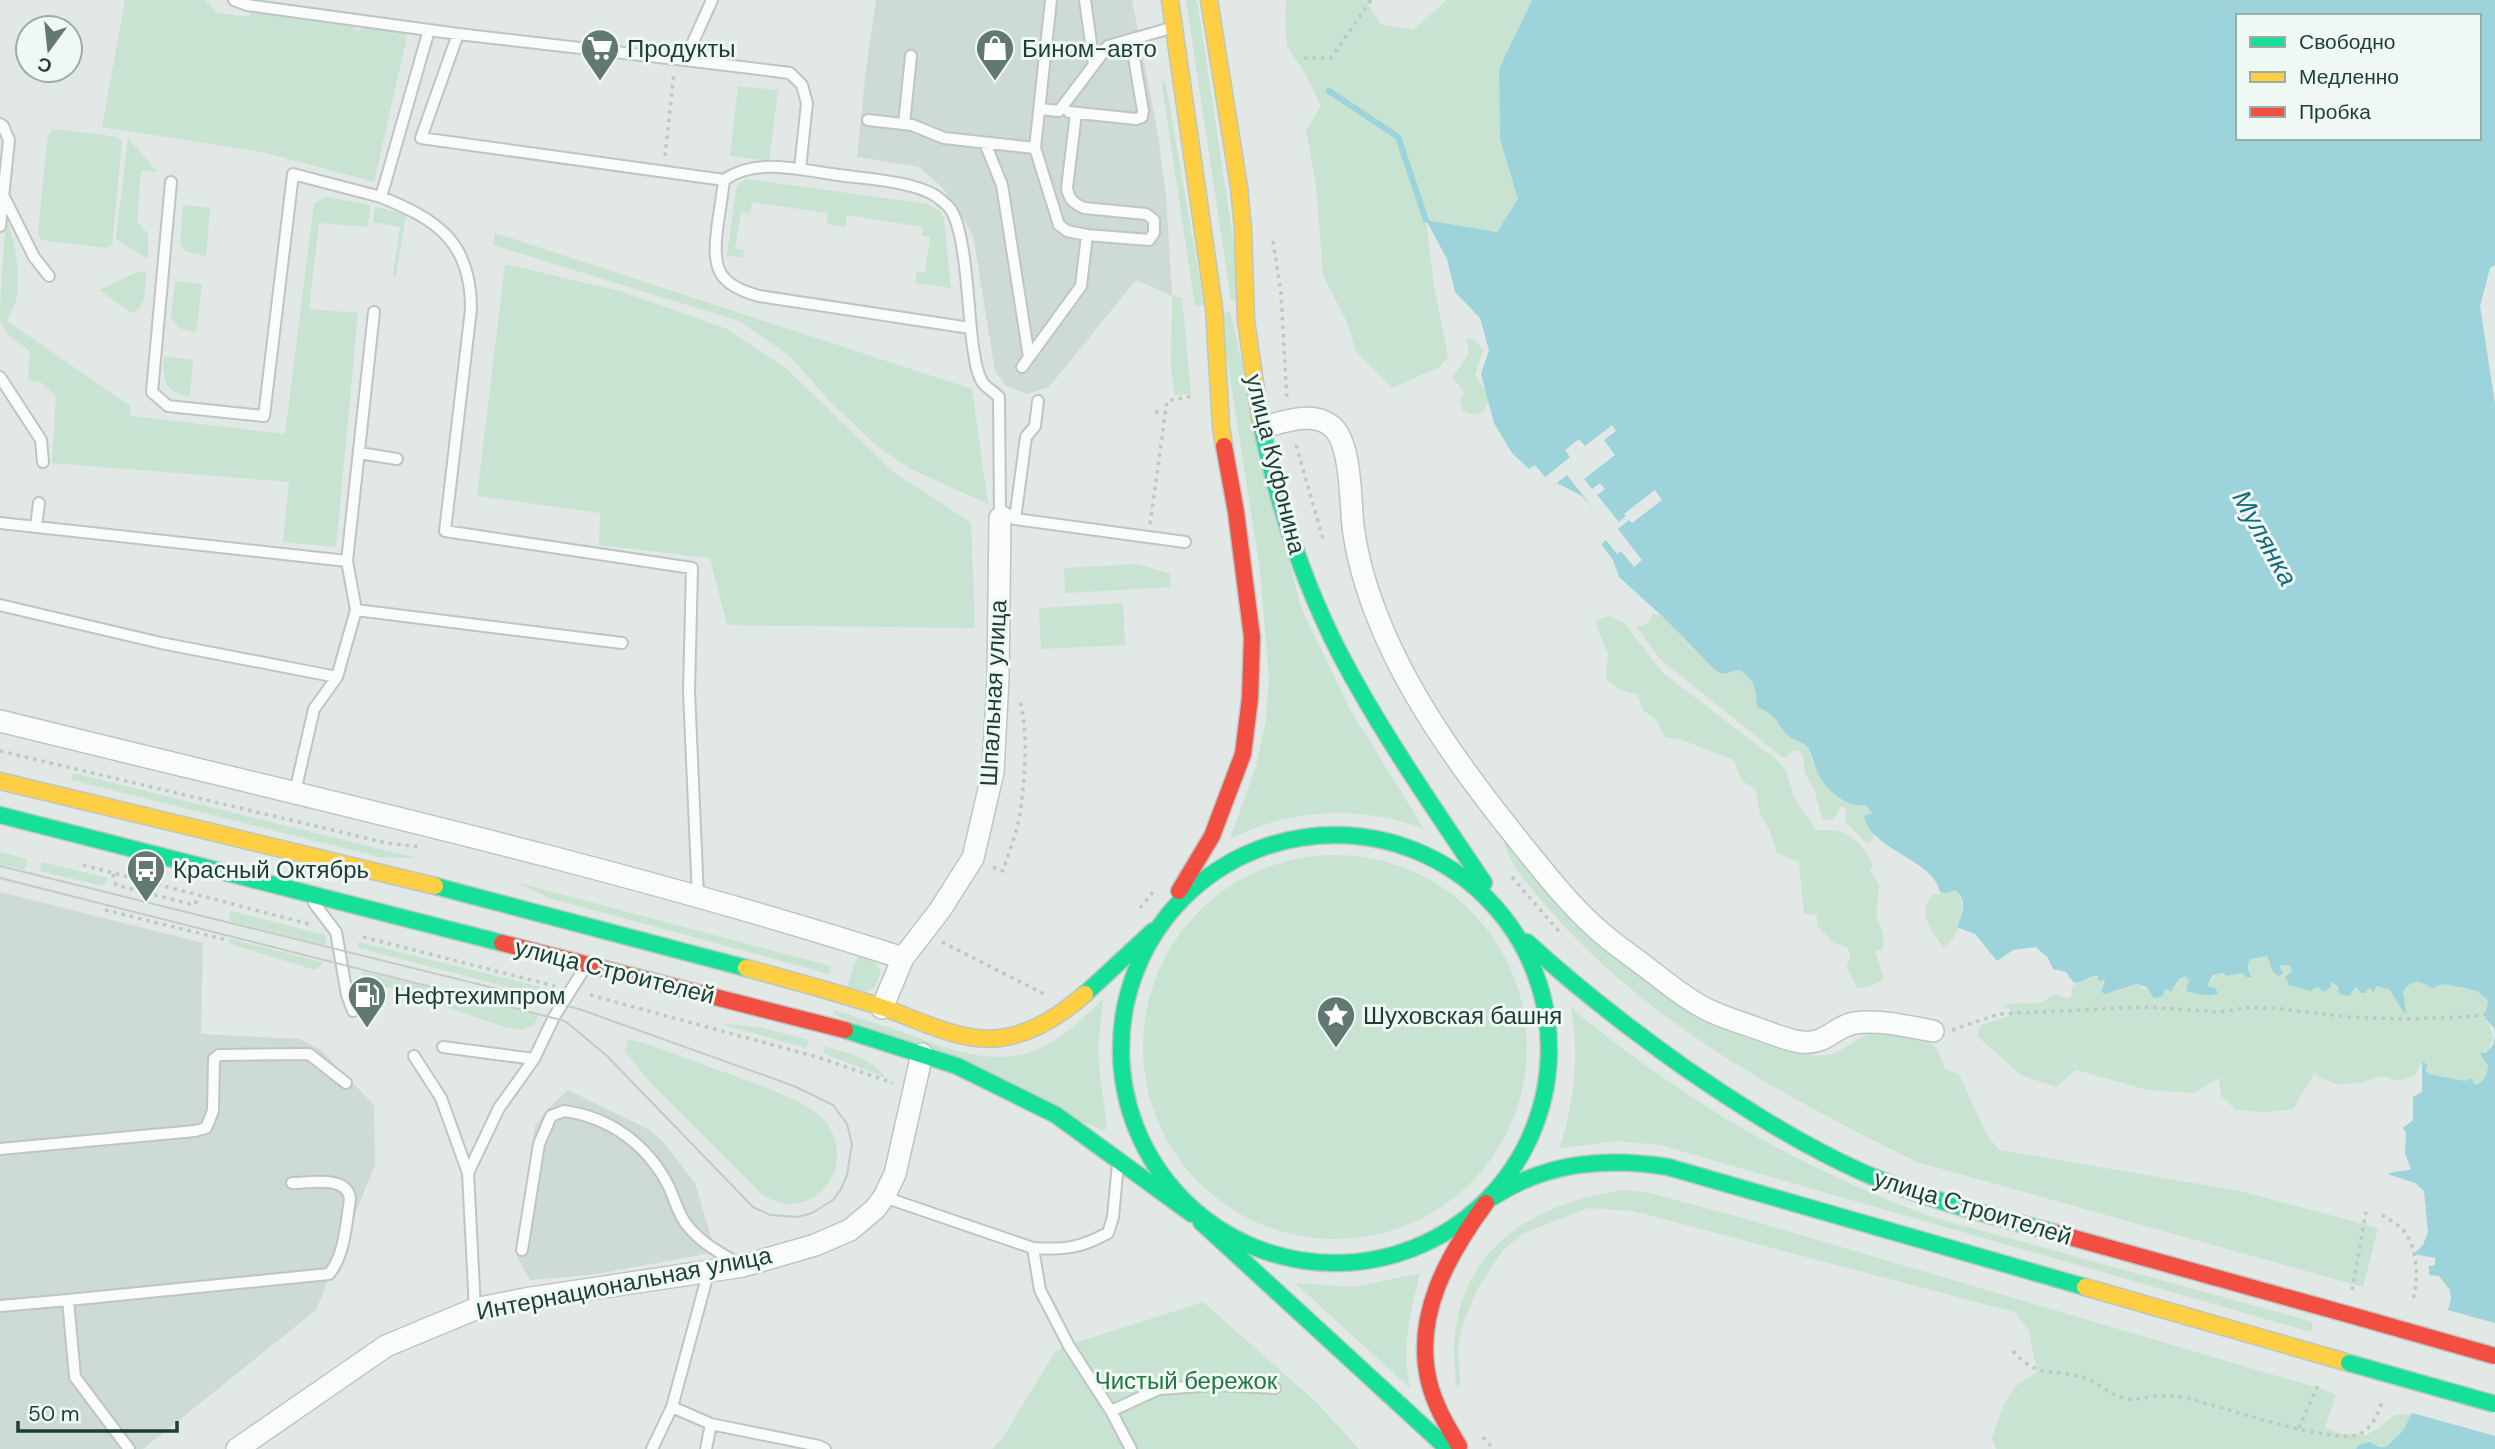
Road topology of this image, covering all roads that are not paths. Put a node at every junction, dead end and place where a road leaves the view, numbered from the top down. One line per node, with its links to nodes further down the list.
1 (234, 0): 8 (lane)
2 (712, 0): 12 (lane)
3 (1051, 0): 14 (lane)
4 (1085, 0): 13 (lane)
5 (1170, 0): 7 (main road, улица Куфонина)
6 (1209, 0): 34 (main road, улица Куфонина)
7 (1174, 27): 10 (lane); 57 (main road, улица Куфонина)
8 (429, 30): 9 (lane); 26 (lane)
9 (458, 34): 12 (lane); 23 (lane)
10 (1131, 40): 13 (lane); 16 (lane)
11 (911, 56): 19 (lane)
12 (680, 60): 22 (lane)
13 (1094, 65): 15 (lane)
14 (1040, 109): 15 (lane); 21 (lane)
15 (1059, 111): 16 (lane)
16 (1076, 113): 28 (lane)
17 (868, 120): 19 (lane)
18 (0, 124): 25 (lane)
19 (904, 124): 20 (lane)
20 (985, 143): 21 (lane); 28 (lane)
21 (1035, 148): 28 (lane)
22 (800, 169): 23 (lane); 31 (lane)
23 (724, 180): 31 (lane)
24 (171, 182): 26 (lane)
25 (3, 195): 27 (lane); 29 (lane)
26 (381, 197): 39 (lane)
27 (0, 226)
28 (1087, 234)
29 (49, 276)
30 (374, 312): 35 (lane)
31 (970, 328): 41 (lane)
32 (0, 377): 37 (lane)
33 (1038, 401): 41 (lane)
34 (1264, 427): 56 (main road, улица Куфонина); 62 (street)
35 (359, 453): 36 (lane); 45 (lane)
36 (397, 459)
37 (43, 462)
38 (439, 464): 39 (lane)
39 (453, 465): 55 (lane)
40 (39, 503): 43 (lane)
41 (1005, 516): 44 (lane); 58 (street, Шпальная улица)
42 (0, 523): 43 (lane)
43 (36, 527): 45 (lane)
44 (1185, 542)
45 (347, 561): 47 (lane)
46 (0, 605): 49 (lane)
47 (356, 610): 48 (lane); 49 (lane)
48 (622, 643)
49 (337, 677): 52 (lane)
50 (0, 721): 52 (street)
51 (0, 781): 60 (main road, улица Строителей)
52 (295, 792): 55 (street)
53 (0, 815): 54 (main road, улица Строителей)
54 (308, 895): 59 (main road, улица Строителей); 61 (lane)
55 (698, 897): 58 (street)
56 (1510, 923): 57 (main road); 73 (main road); 82 (main road, улица Строителей, bridge)
57 (1157, 925): 60 (main road, улица Строителей); 74 (main road)
58 (903, 958): 60 (street, Шпальная улица)
59 (587, 965): 64 (main road, улица Строителей); 66 (lane)
60 (882, 1008)
61 (353, 1011)
62 (1933, 1031)
63 (443, 1047): 66 (lane)
64 (922, 1054): 69 (main road, улица Строителей); 72 (street, Интернациональная улица)
65 (414, 1056): 70 (lane)
66 (534, 1059): 70 (lane)
67 (346, 1083): 68 (lane)
68 (0, 1149)
69 (1118, 1161): 74 (main road, улица Строителей); 75 (lane)
70 (468, 1173): 81 (lane)
71 (292, 1184): 79 (lane)
72 (884, 1197): 75 (lane); 77 (street, Интернациональная улица)
73 (1486, 1203): 74 (main road, улица Строителей); 84 (main road, улица Строителей, bridge); 95 (main road)
74 (1196, 1218): 94 (main road)
75 (1033, 1248): 86 (lane)
76 (522, 1250): 77 (lane)
77 (743, 1266): 78 (street, Интернациональная улица)
78 (709, 1270): 81 (street, Интернациональная улица); 85 (lane)
79 (68, 1300): 80 (lane); 88 (lane)
80 (0, 1306)
81 (475, 1309): 89 (street, Интернациональная улица)
82 (2495, 1356)
83 (1275, 1388): 86 (lane)
84 (2495, 1404)
85 (672, 1407): 87 (lane); 90 (lane)
86 (1111, 1411): 93 (lane)
87 (711, 1424): 91 (lane); 92 (lane)
88 (129, 1449)
89 (237, 1449)
90 (652, 1449)
91 (706, 1449)
92 (825, 1449)
93 (1131, 1449)
94 (1448, 1449)
95 (1461, 1449)

